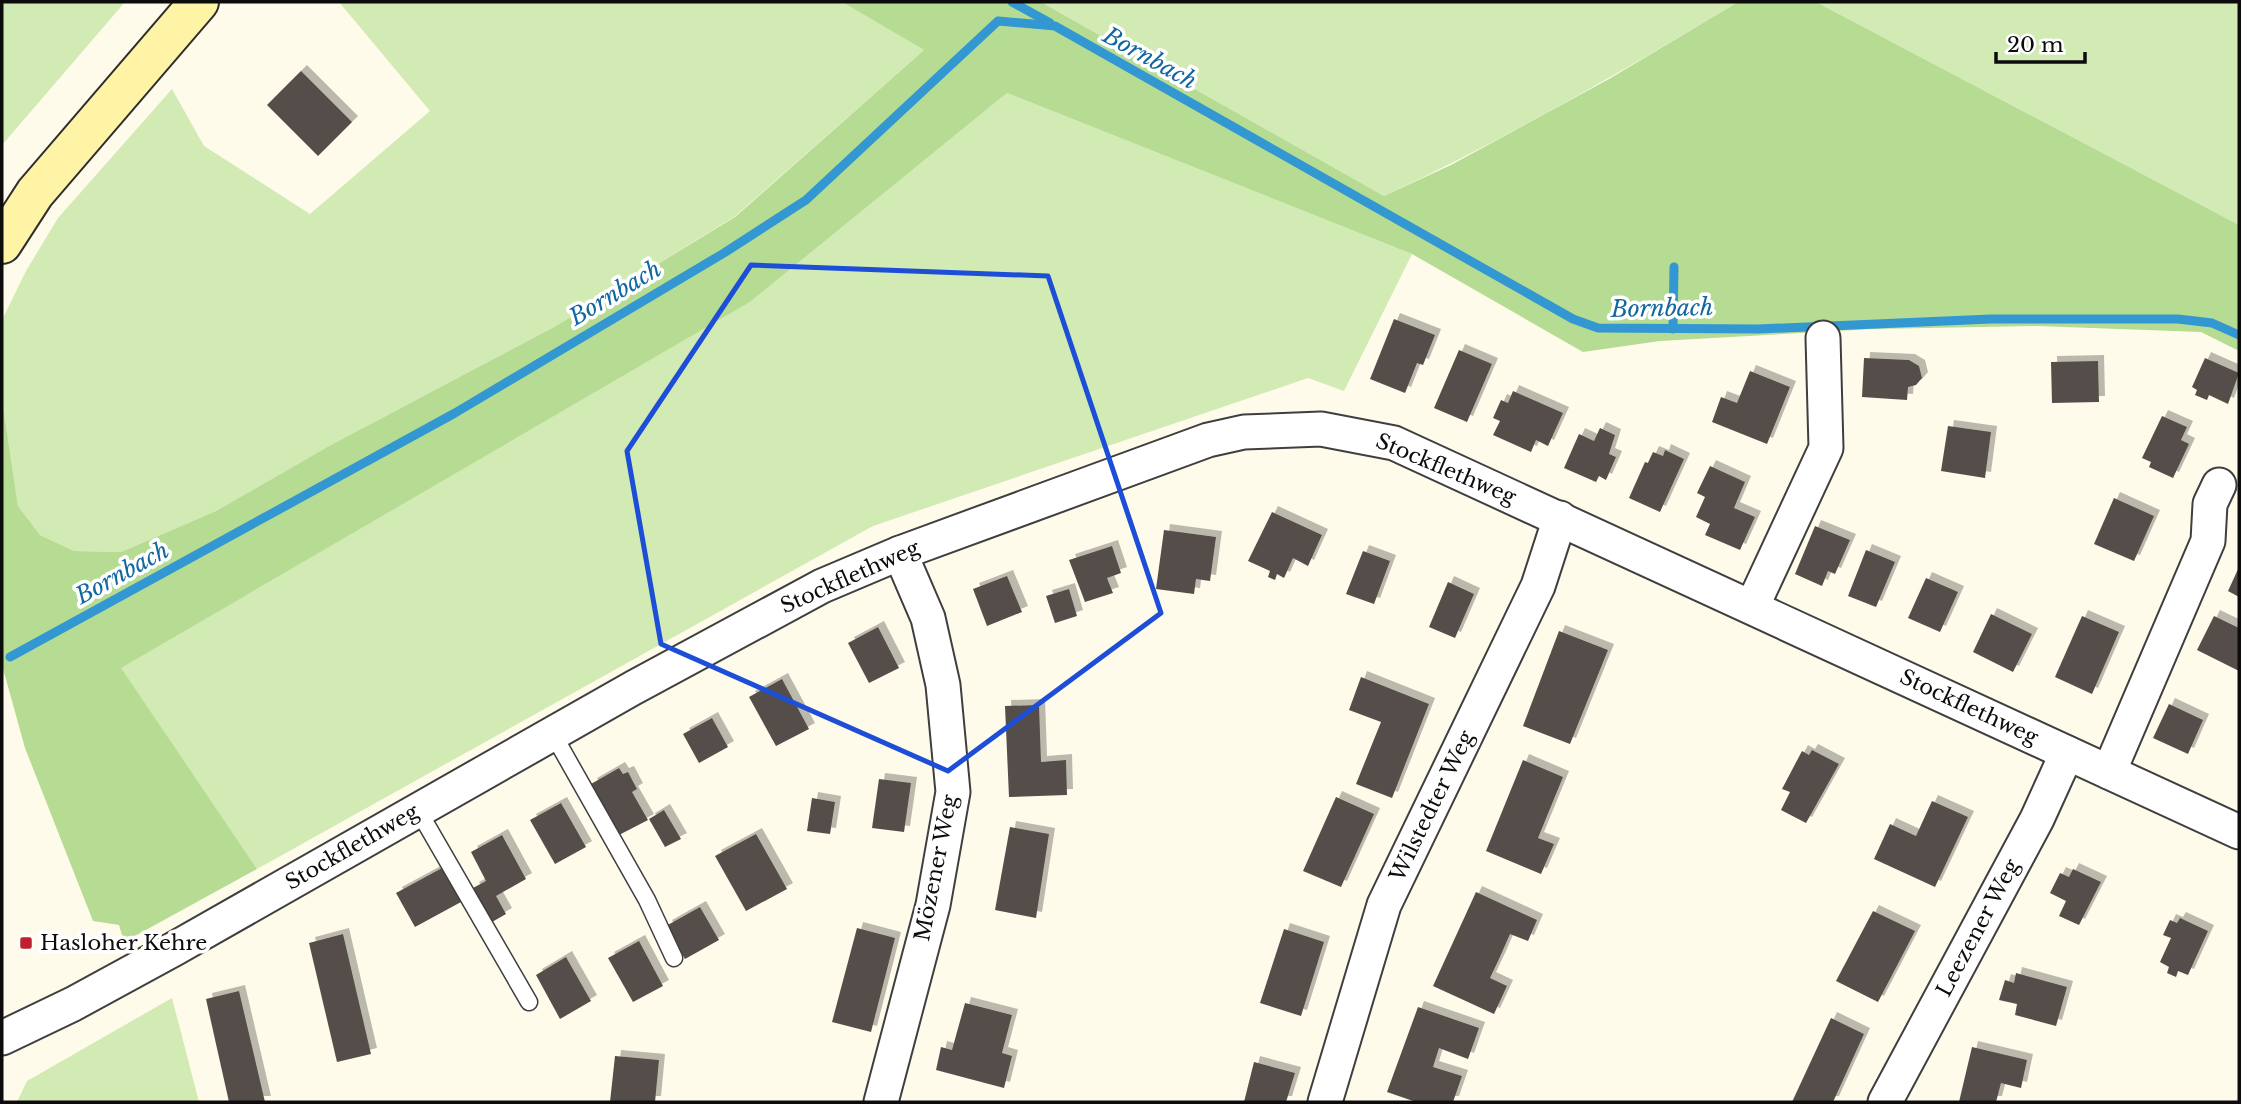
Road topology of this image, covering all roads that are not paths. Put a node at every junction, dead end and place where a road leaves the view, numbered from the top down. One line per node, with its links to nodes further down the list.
1 (199, 2): 2 (street)
2 (2, 244)
3 (1823, 338): 7 (street)
4 (2219, 485): 10 (street)
5 (1560, 518): 6 (street, Stockflethweg); 7 (street, Stockflethweg); 17 (street, Wilstedter Weg)
6 (900, 553): 8 (street, Stockflethweg); 16 (street, Mözener Weg)
7 (1752, 607): 9 (street, Stockflethweg)
8 (553, 734): 11 (street, Stockflethweg); 13 (lane)
9 (2067, 753): 10 (street, Stockflethweg); 18 (street, Leezener Weg)
10 (2109, 772): 12 (street, Stockflethweg)
11 (418, 810): 14 (lane); 15 (street, Stockflethweg)
12 (2239, 832)
13 (674, 958)
14 (528, 1002)
15 (2, 1038)
16 (881, 1102)
17 (1325, 1102)
18 (1885, 1102)

